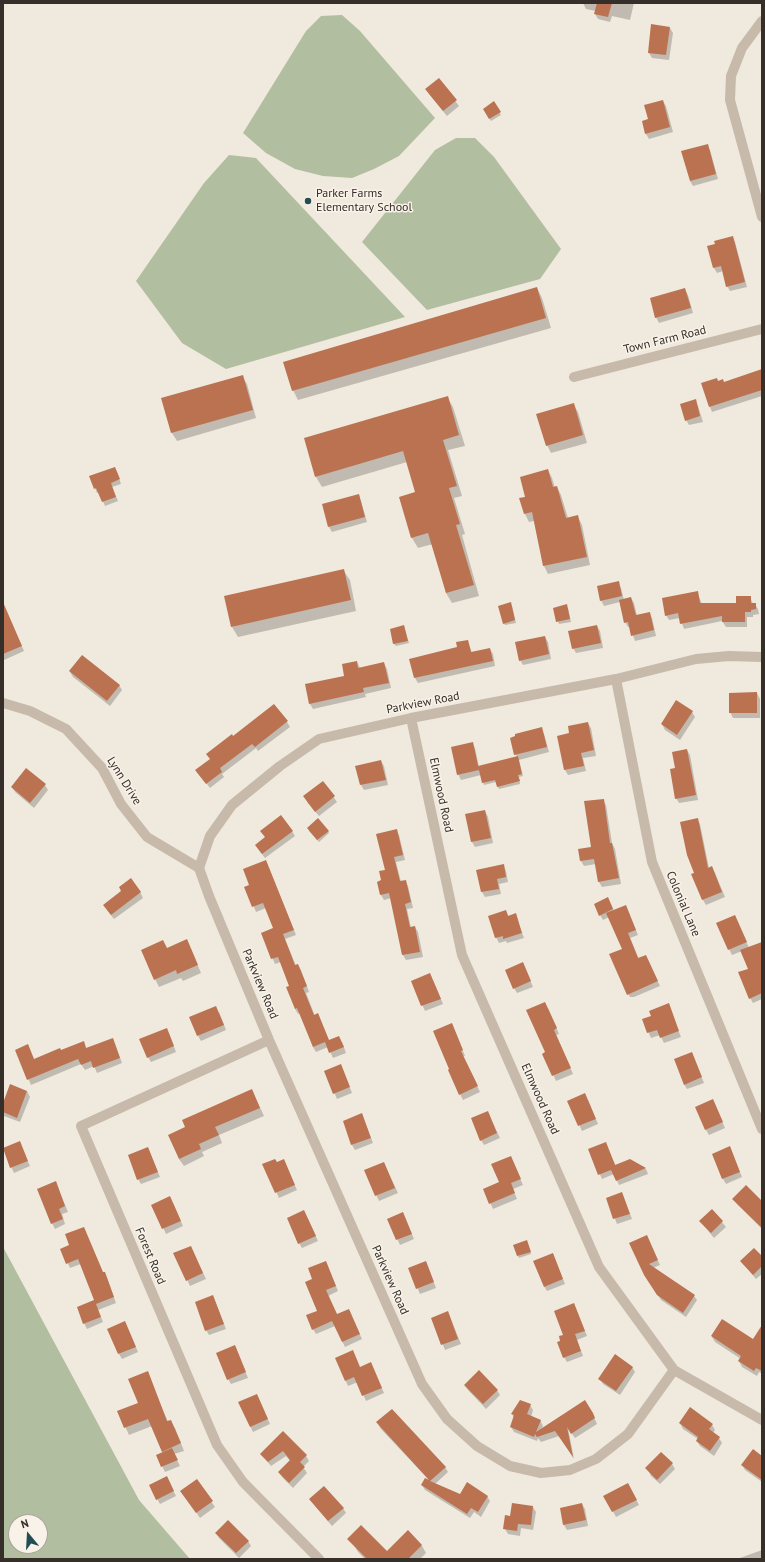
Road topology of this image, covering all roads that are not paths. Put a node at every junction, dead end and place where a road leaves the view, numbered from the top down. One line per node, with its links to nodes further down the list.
1 (762, 21): 2 (street)
2 (762, 216)
3 (762, 329): 4 (street, Town Farm Road)
4 (574, 377)
5 (762, 657): 6 (street, Parkview Road)
6 (616, 679): 8 (street, Parkview Road); 11 (street, Colonial Lane)
7 (3, 702): 9 (street, Lynn Drive)
8 (411, 718): 9 (street, Parkview Road); 12 (street, Elmwood Road)
9 (199, 868): 10 (street, Parkview Road)
10 (269, 1040): 12 (street, Parkview Road); 14 (street, Forest Road)
11 (762, 1129)
12 (674, 1370): 13 (street, Elmwood Road)
13 (762, 1420)
14 (319, 1559)

